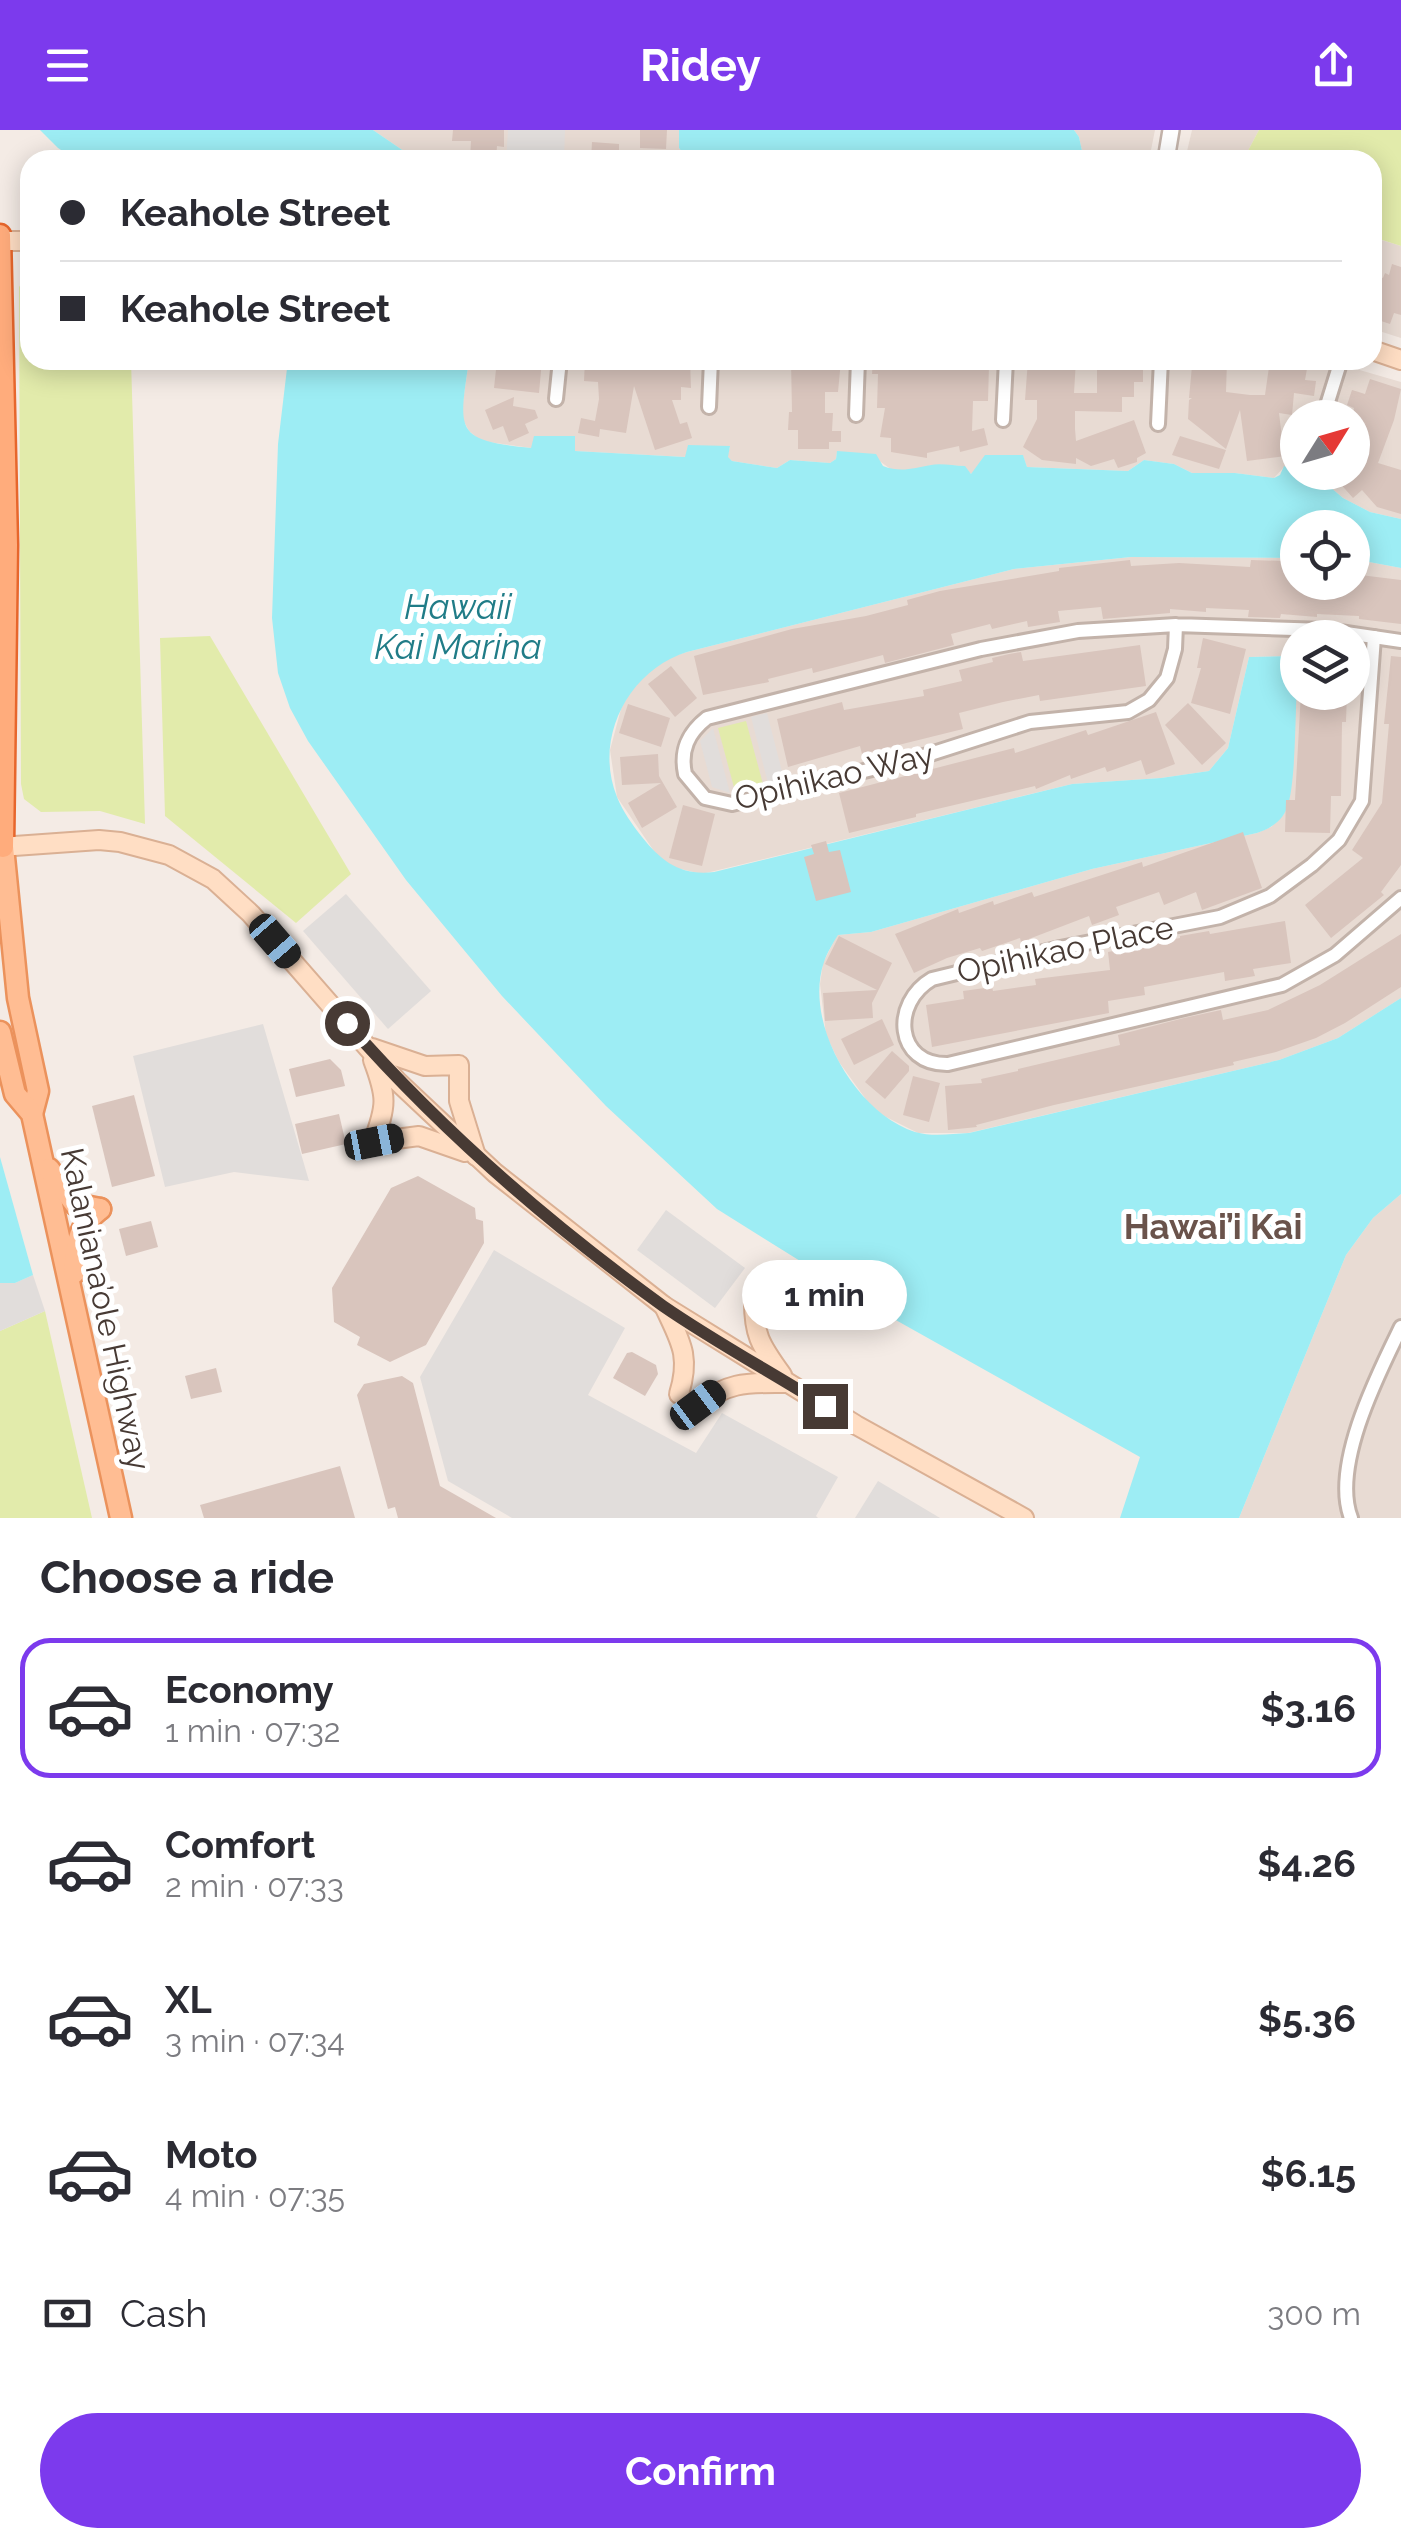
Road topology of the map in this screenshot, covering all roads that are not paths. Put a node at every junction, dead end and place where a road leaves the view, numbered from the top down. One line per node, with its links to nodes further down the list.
1 (0, 239): 17 (highway, Kalaniana’ole Highway)
2 (559, 370): 8 (street)
3 (711, 370): 10 (street)
4 (858, 370): 11 (street)
5 (1006, 370): 12 (street)
6 (1161, 370): 13 (street)
7 (1338, 370): 9 (street)
8 (556, 399)
9 (1329, 400)
10 (709, 408)
11 (856, 415)
12 (1003, 420)
13 (1158, 424)
14 (1176, 624): 14 (street, Opihikao Way); 15 (street, Opihikao Way)
15 (1374, 637): 16 (street, Opihikao Way); 18 (street, Opihikao Place)
16 (1401, 642)
17 (2, 847): 20 (main road); 21 (main road, Kalaniana’ole Highway)
18 (1401, 898)
19 (0, 1032): 21 (main road, Kalaniana’ole Highway)
20 (367, 1046): 22 (main road); 22 (main road); 22 (main road)
21 (32, 1114): 23 (main road, Kalaniana’ole Highway)
22 (476, 1156): 26 (main road)
23 (42, 1160): 24 (main road, Kalaniana’ole Highway); 24 (main road)
24 (72, 1289): 31 (main road, Kalaniana’ole Highway)
25 (754, 1296): 28 (main road)
26 (664, 1306): 28 (main road); 29 (main road)
27 (1401, 1326): 33 (street)
28 (788, 1383): 30 (main road); 32 (main road)
29 (680, 1394)
30 (698, 1405)
31 (121, 1518)
32 (1024, 1518)
33 (1350, 1518)

